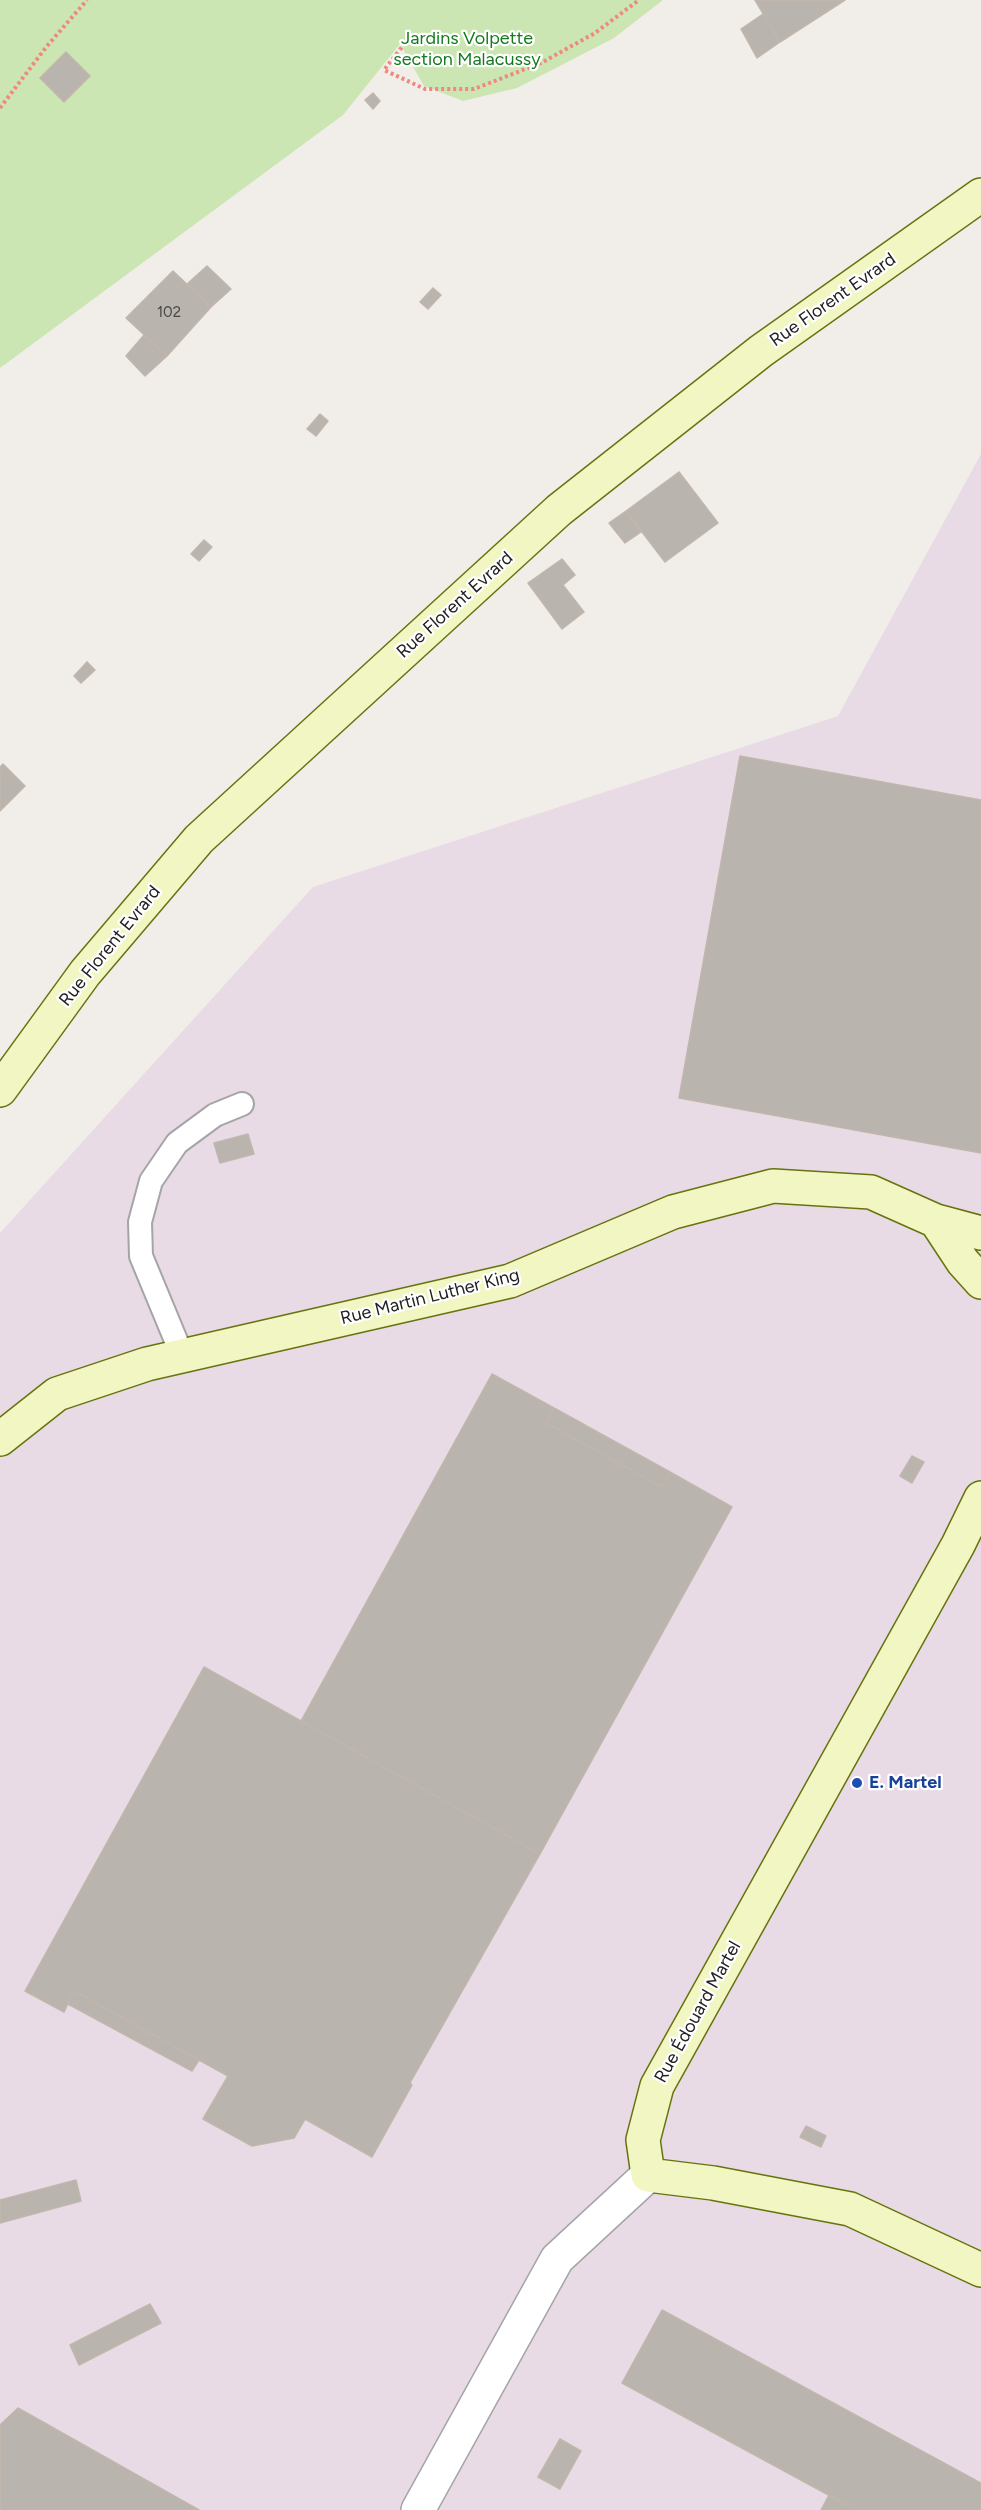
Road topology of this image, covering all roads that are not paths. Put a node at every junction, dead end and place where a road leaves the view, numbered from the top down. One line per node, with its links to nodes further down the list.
1 (981, 195): 2 (street, Rue Florent Evrard)
2 (0, 1090)
3 (242, 1104): 7 (lane)
4 (936, 1221): 5 (street, Rue Martin Luther King); 6 (street); 7 (street, Rue Martin Luther King)
5 (981, 1233)
6 (981, 1281)
7 (182, 1355): 8 (street, Rue Martin Luther King)
8 (0, 1439)
9 (981, 1498): 10 (street, Rue Édouard Martel)
10 (648, 2175): 11 (street); 12 (street)
11 (981, 2270)
12 (418, 2510)

